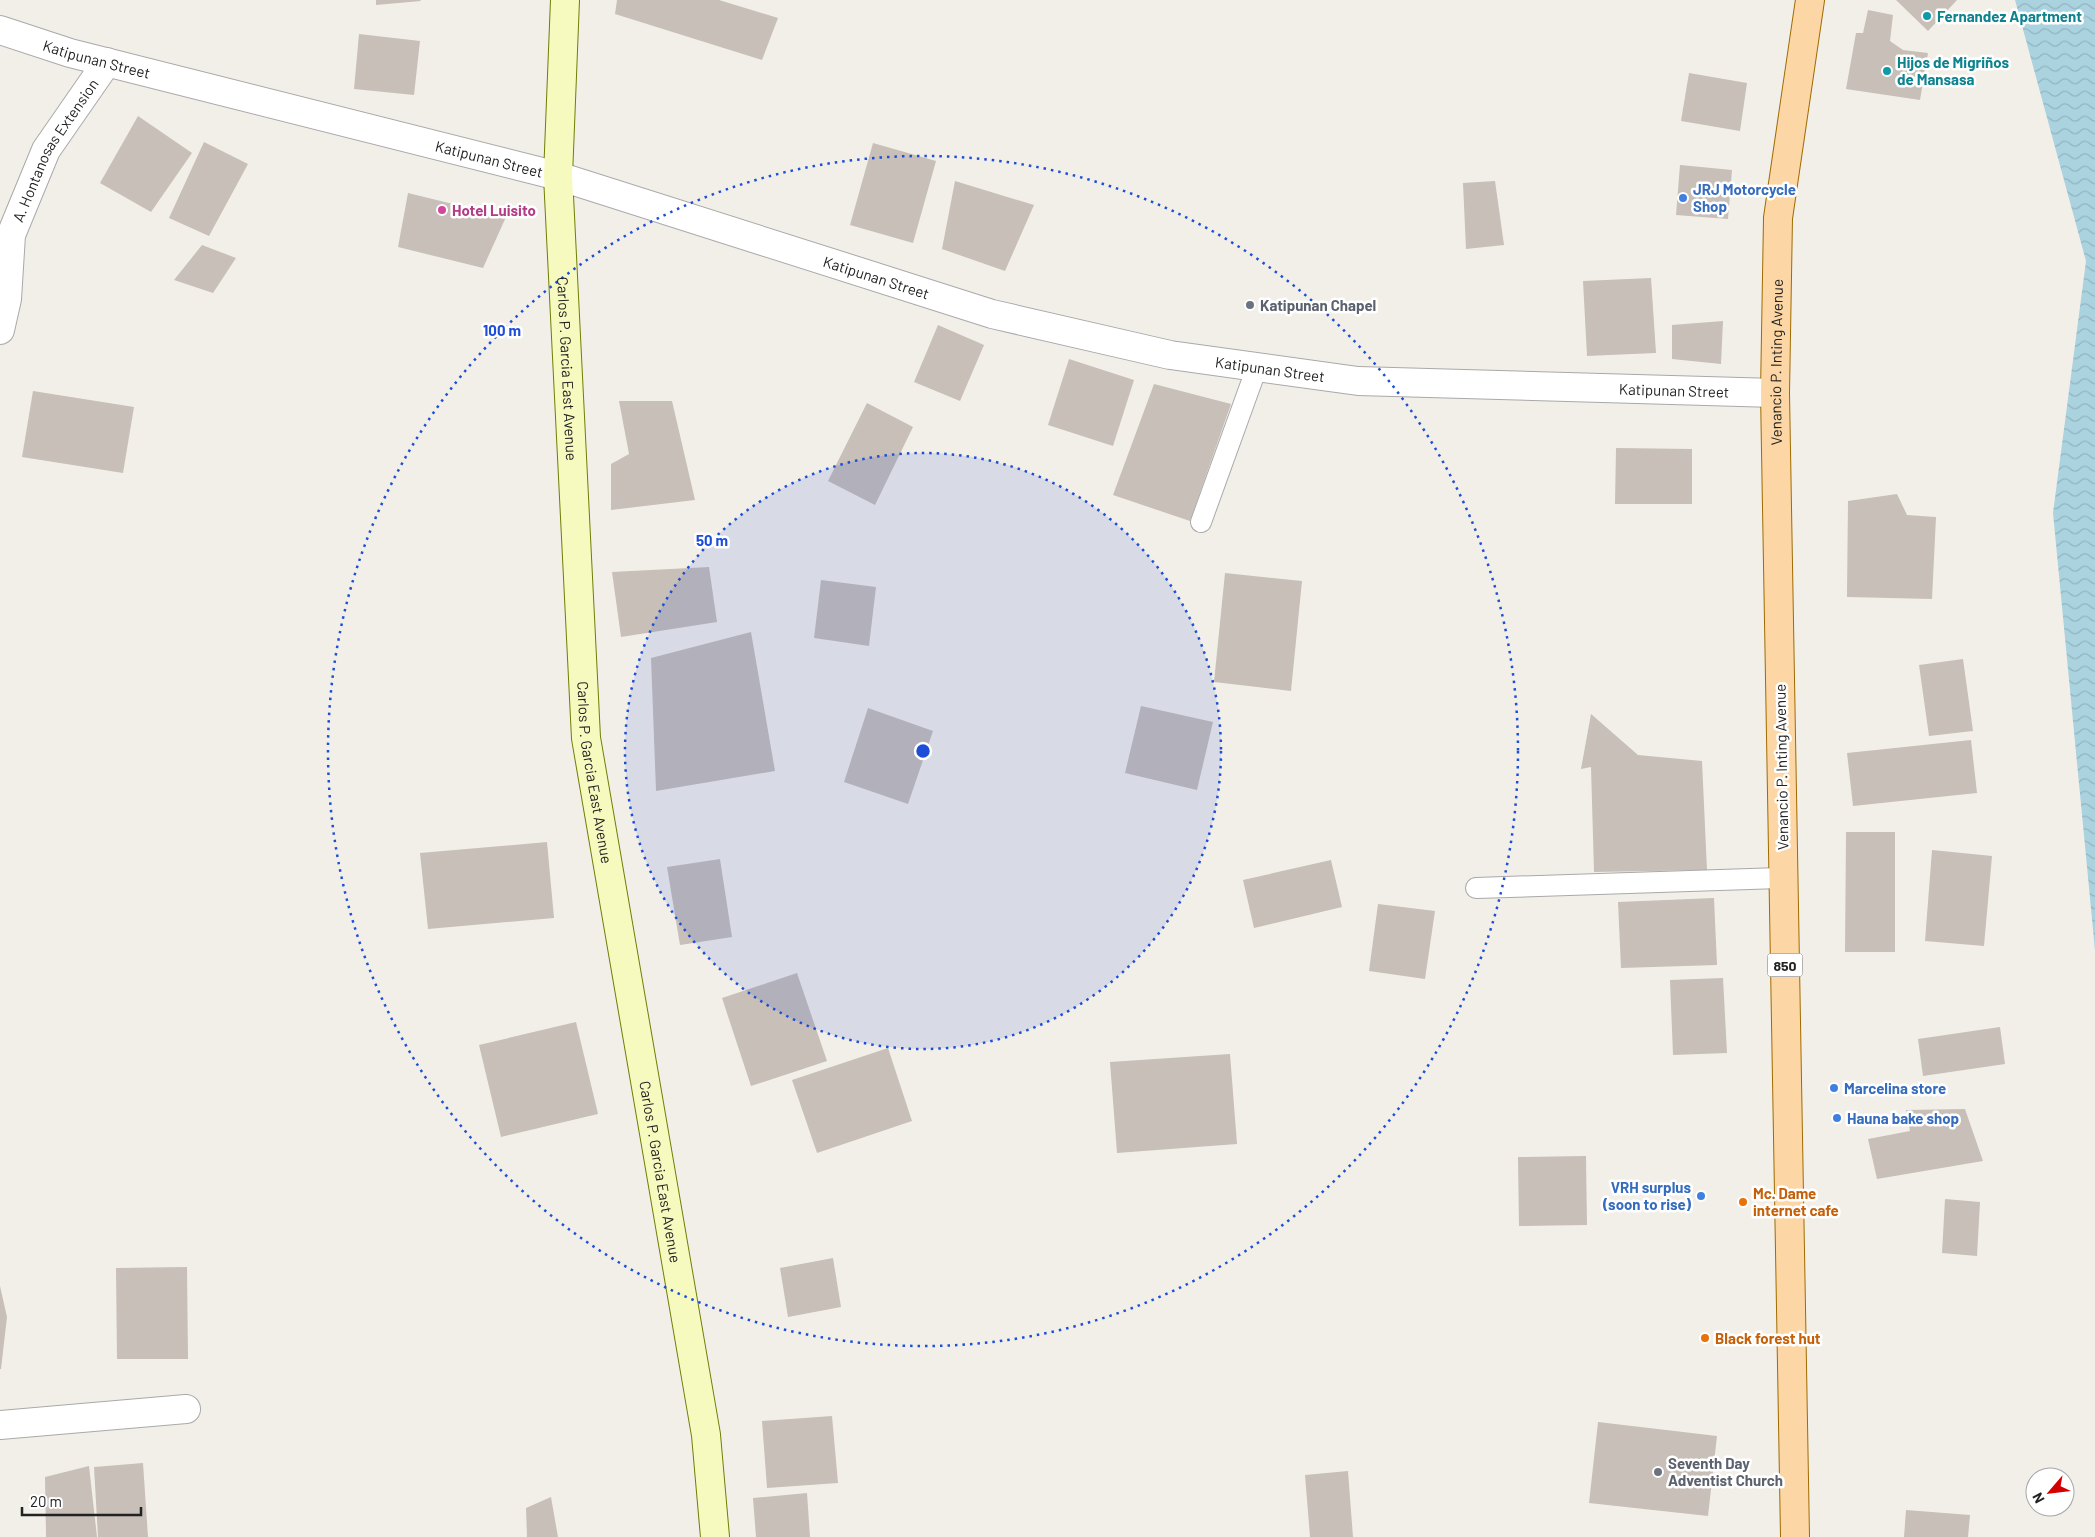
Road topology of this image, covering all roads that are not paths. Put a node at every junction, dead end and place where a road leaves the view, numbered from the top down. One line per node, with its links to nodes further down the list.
1 (565, 0): 5 (main road, Carlos P. Garcia East Avenue)
2 (1810, 0): 8 (main road, Venancio P. Inting Avenue / 850)
3 (0, 30): 4 (street, Katipunan Street)
4 (108, 62): 5 (street, Katipunan Street); 6 (street, A. Hontanosas Extension)
5 (558, 176): 7 (street, Katipunan Street); 14 (main road, Carlos P. Garcia East Avenue)
6 (0, 330)
7 (1257, 367): 8 (street, Katipunan Street); 9 (lane)
8 (1775, 393): 10 (main road, Venancio P. Inting Avenue / 850)
9 (1201, 522)
10 (1783, 878): 11 (lane); 15 (main road, Venancio P. Inting Avenue / 850)
11 (1476, 888)
12 (186, 1409): 13 (street)
13 (0, 1426)
14 (715, 1537)
15 (1794, 1537)

